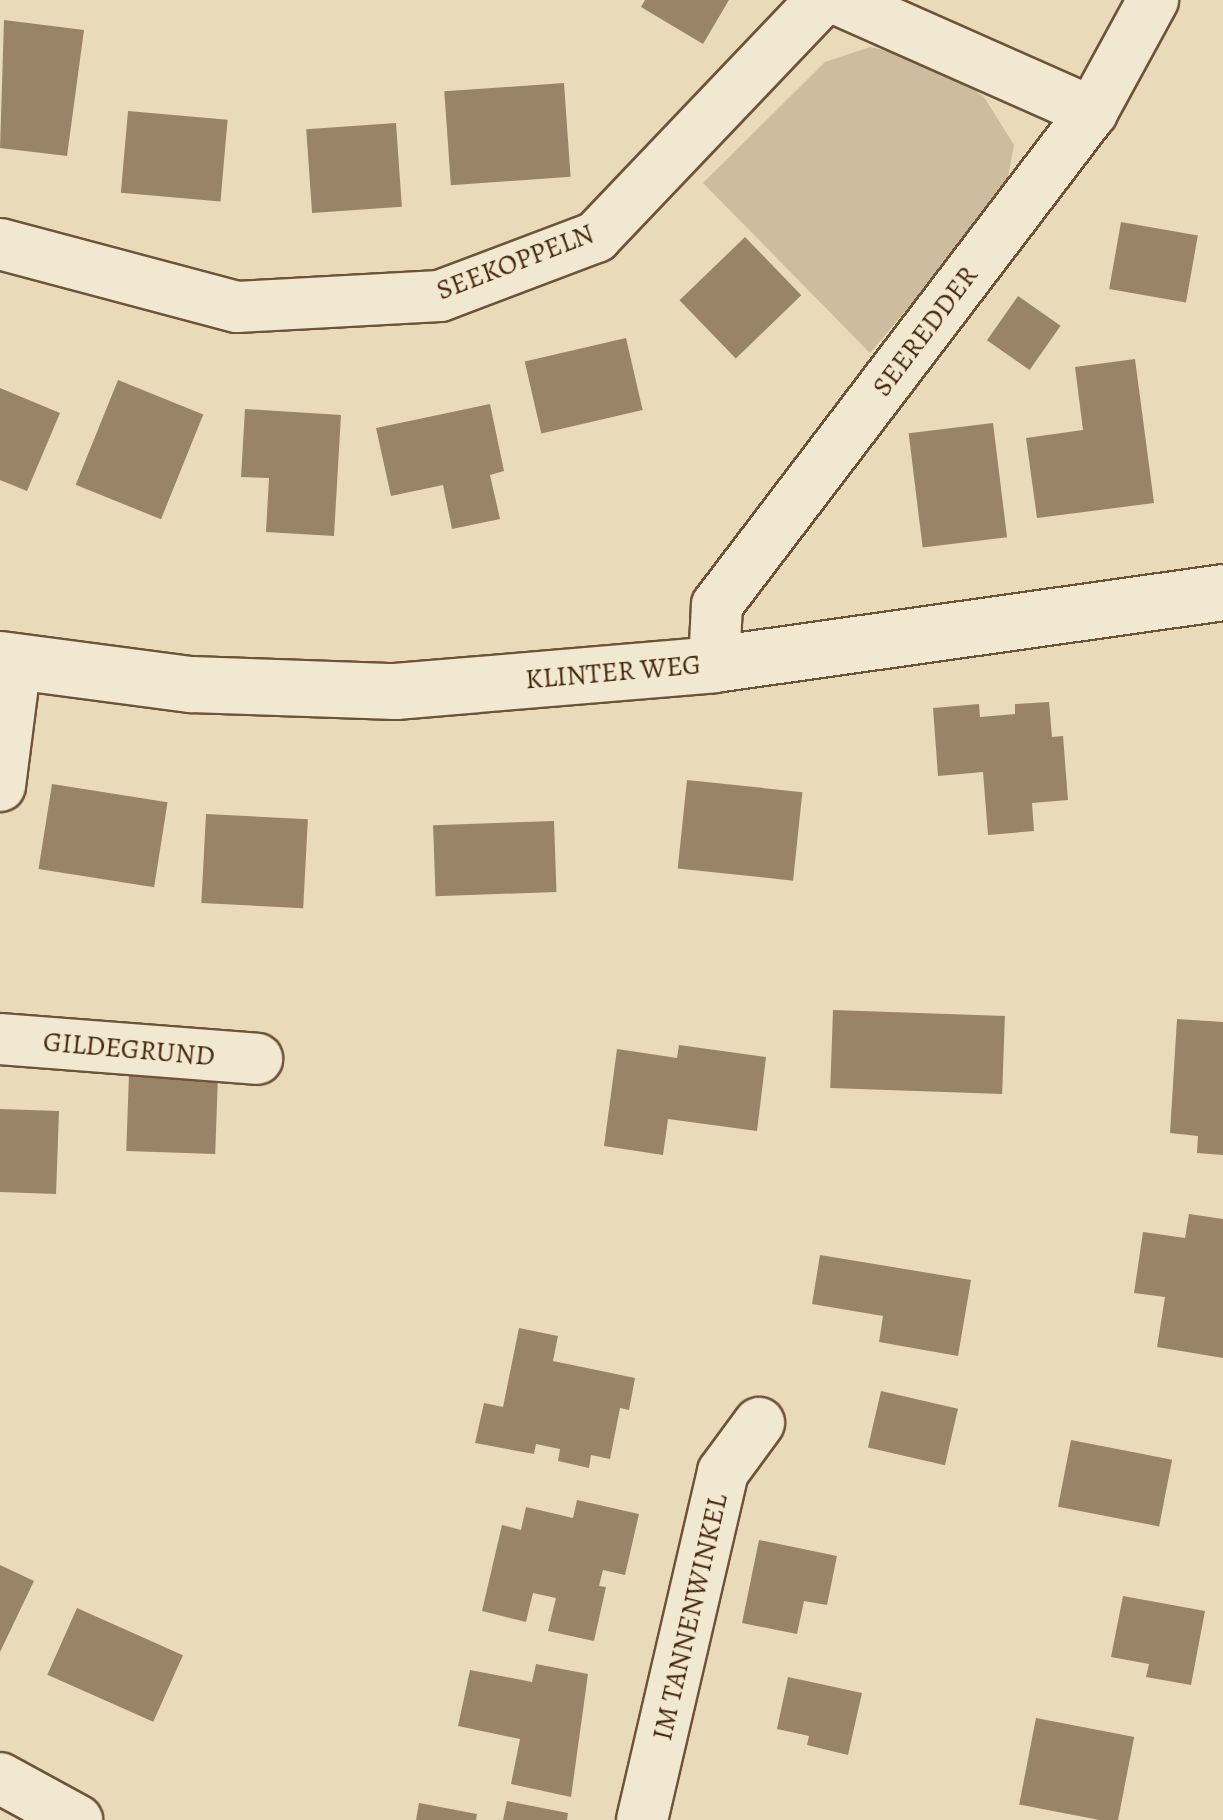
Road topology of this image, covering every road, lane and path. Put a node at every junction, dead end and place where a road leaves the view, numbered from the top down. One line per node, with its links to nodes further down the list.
1 (822, 0): 5 (street, SEEKOPPELN)
2 (838, 0): 4 (street)
3 (1153, 0): 4 (street, SEEREDDER)
4 (1092, 112): 8 (street, SEEREDDER)
5 (0, 244)
6 (1223, 592): 8 (street, KLINTER WEG)
7 (8, 660): 8 (street, KLINTER WEG); 9 (street)
8 (714, 664)
9 (0, 786)
10 (0, 1038): 11 (street, GILDEGRUND)
11 (257, 1059)
12 (759, 1423): 15 (street, IM TANNENWINKEL)
13 (0, 1778): 14 (street)
14 (77, 1820)
15 (642, 1820)

